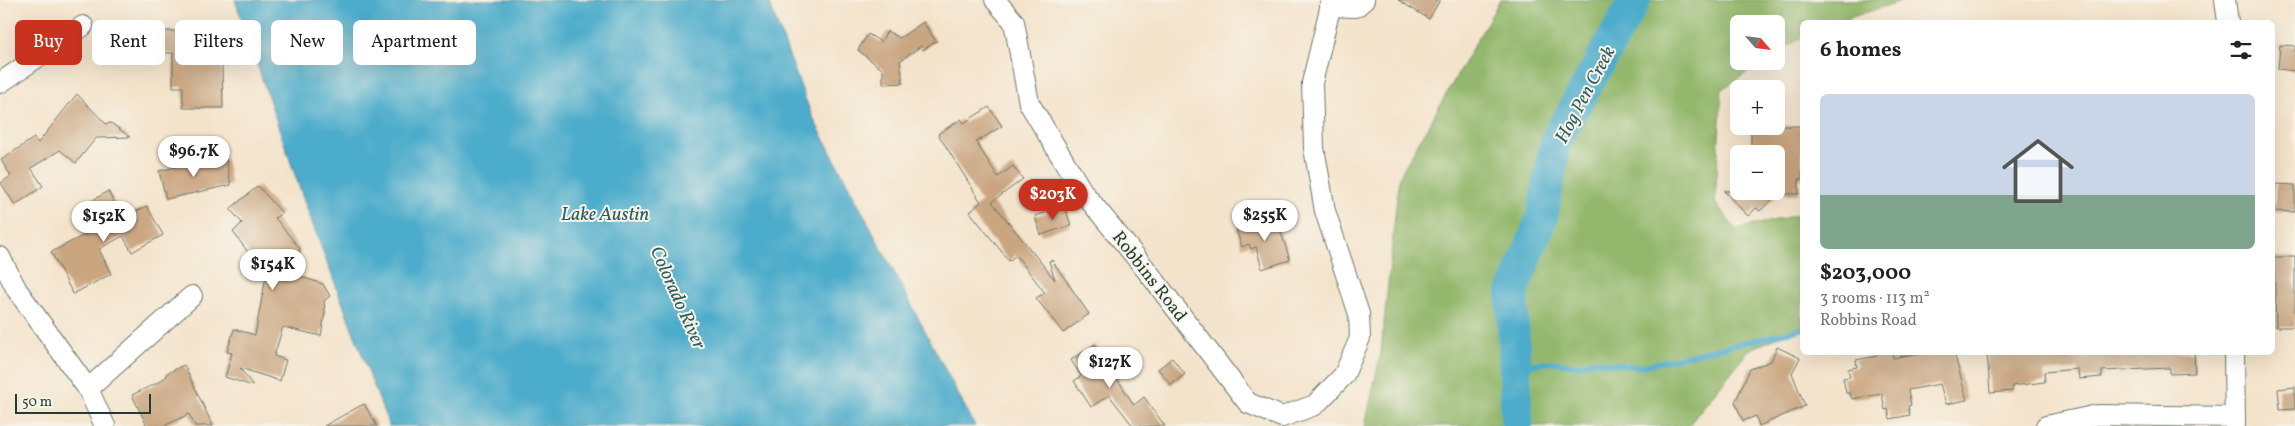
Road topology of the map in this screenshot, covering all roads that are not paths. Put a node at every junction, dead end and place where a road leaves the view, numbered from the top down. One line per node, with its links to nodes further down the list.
1 (995, 0): 4 (street, Robbins Road)
2 (1364, 0): 4 (street)
3 (2225, 0): 5 (street)
4 (1331, 3)
5 (2228, 20)
6 (83, 26): 7 (street)
7 (0, 83)
8 (0, 257): 11 (street)
9 (192, 296): 11 (street)
10 (2234, 355): 12 (street)
11 (88, 389): 13 (street)
12 (2235, 422): 14 (street)
13 (104, 426)
14 (2046, 426)

